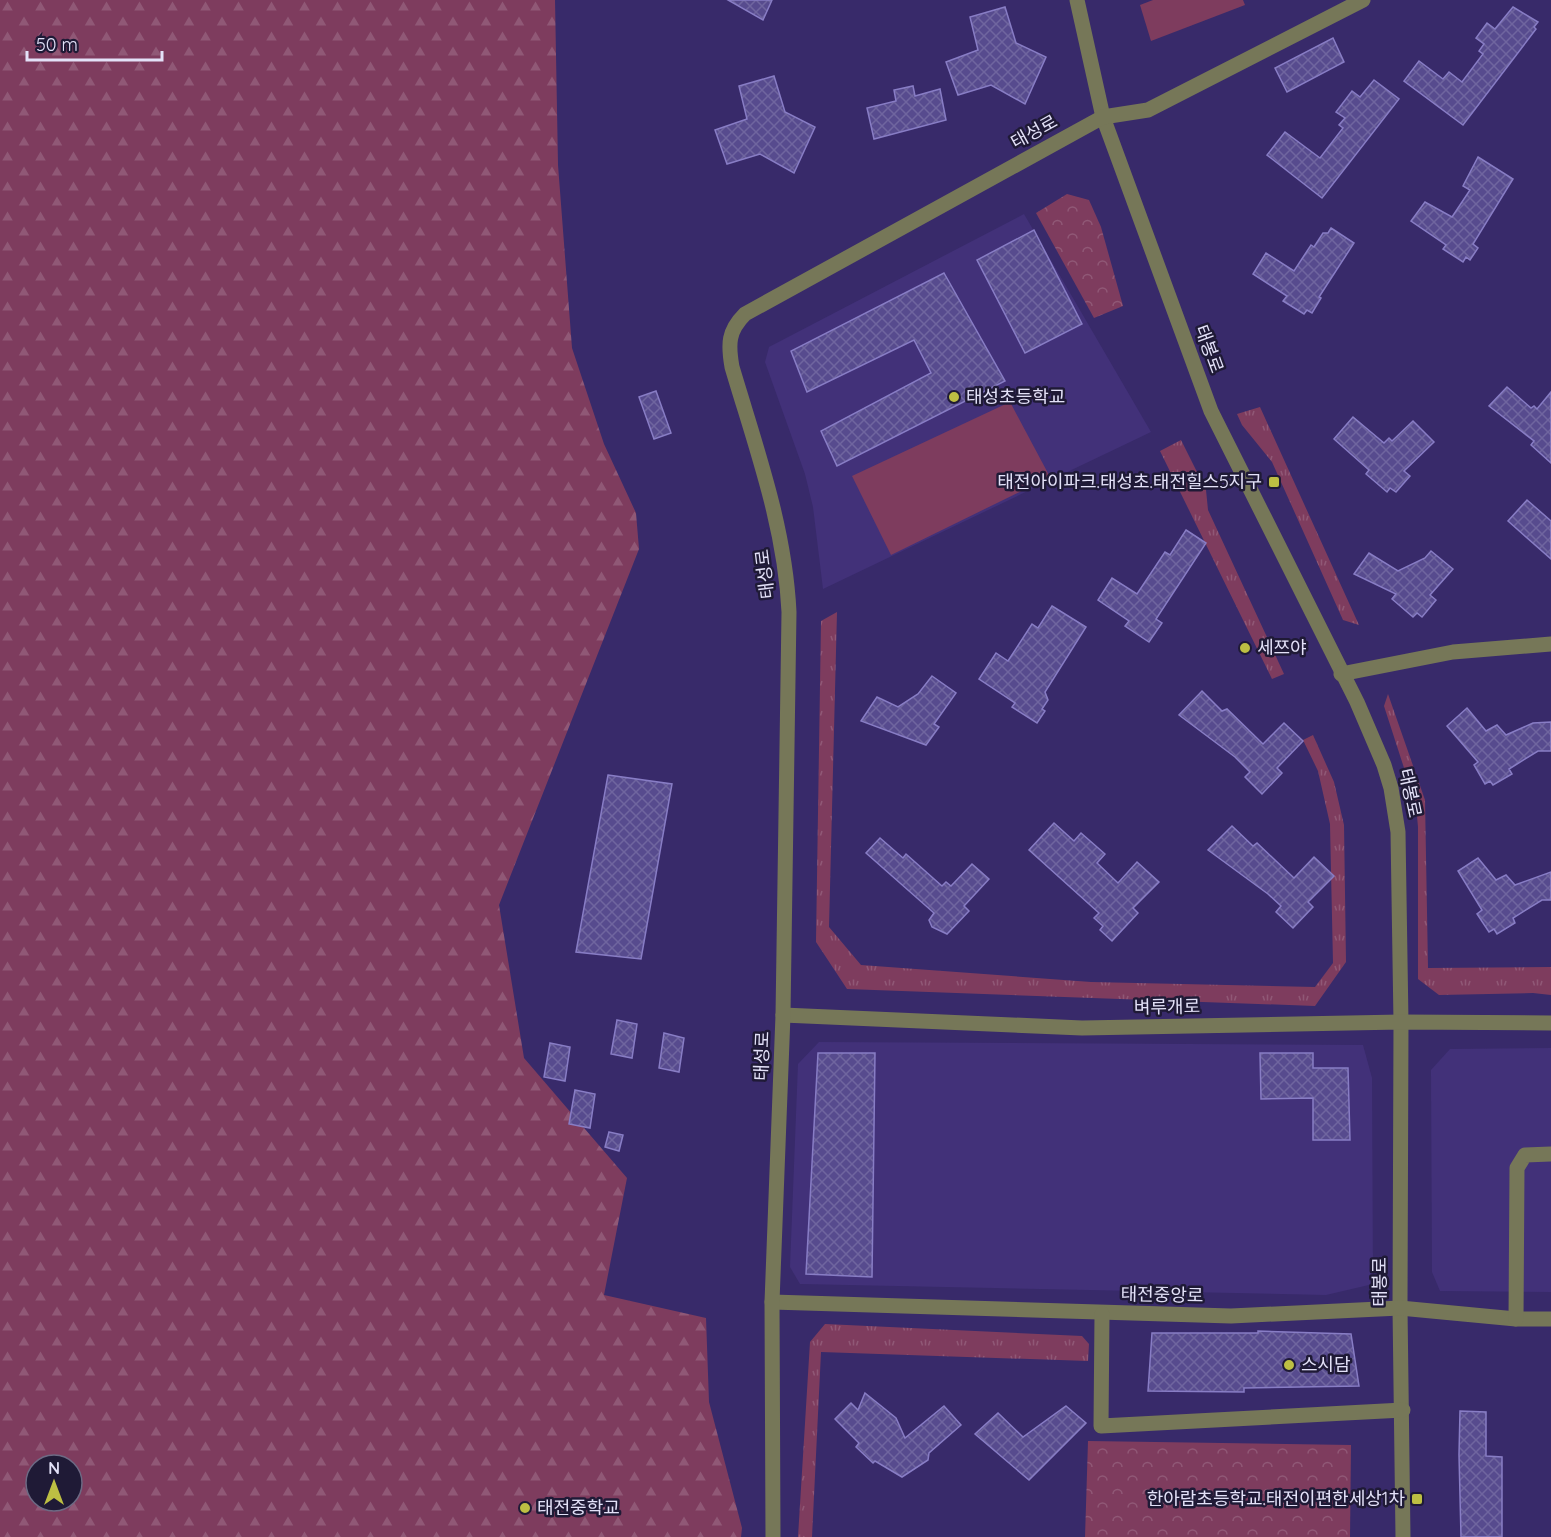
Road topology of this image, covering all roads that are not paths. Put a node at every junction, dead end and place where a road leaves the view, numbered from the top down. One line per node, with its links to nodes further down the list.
1 (1077, 0): 3 (street, 태봉로)
2 (1363, 0): 3 (street, 태성로)
3 (1103, 117): 5 (street, 태봉로); 6 (street, 태성로)
4 (1551, 644): 5 (street)
5 (1341, 674): 7 (street, 태봉로)
6 (783, 1015): 7 (street, 벼루개로); 10 (street, 태성로)
7 (1401, 1022): 8 (street, 벼루개로); 11 (street, 태봉로)
8 (1551, 1023)
9 (1551, 1154): 13 (street)
10 (772, 1302): 12 (street, 태전중앙로); 16 (street, 태성로)
11 (1400, 1308): 12 (street, 태전중앙로); 13 (street, 태전중앙로); 15 (street, 태봉로)
12 (1102, 1314): 15 (street)
13 (1516, 1319): 14 (street, 태전중앙로)
14 (1551, 1319)
15 (1403, 1410): 17 (street, 태봉로)
16 (773, 1537)
17 (1403, 1537)

